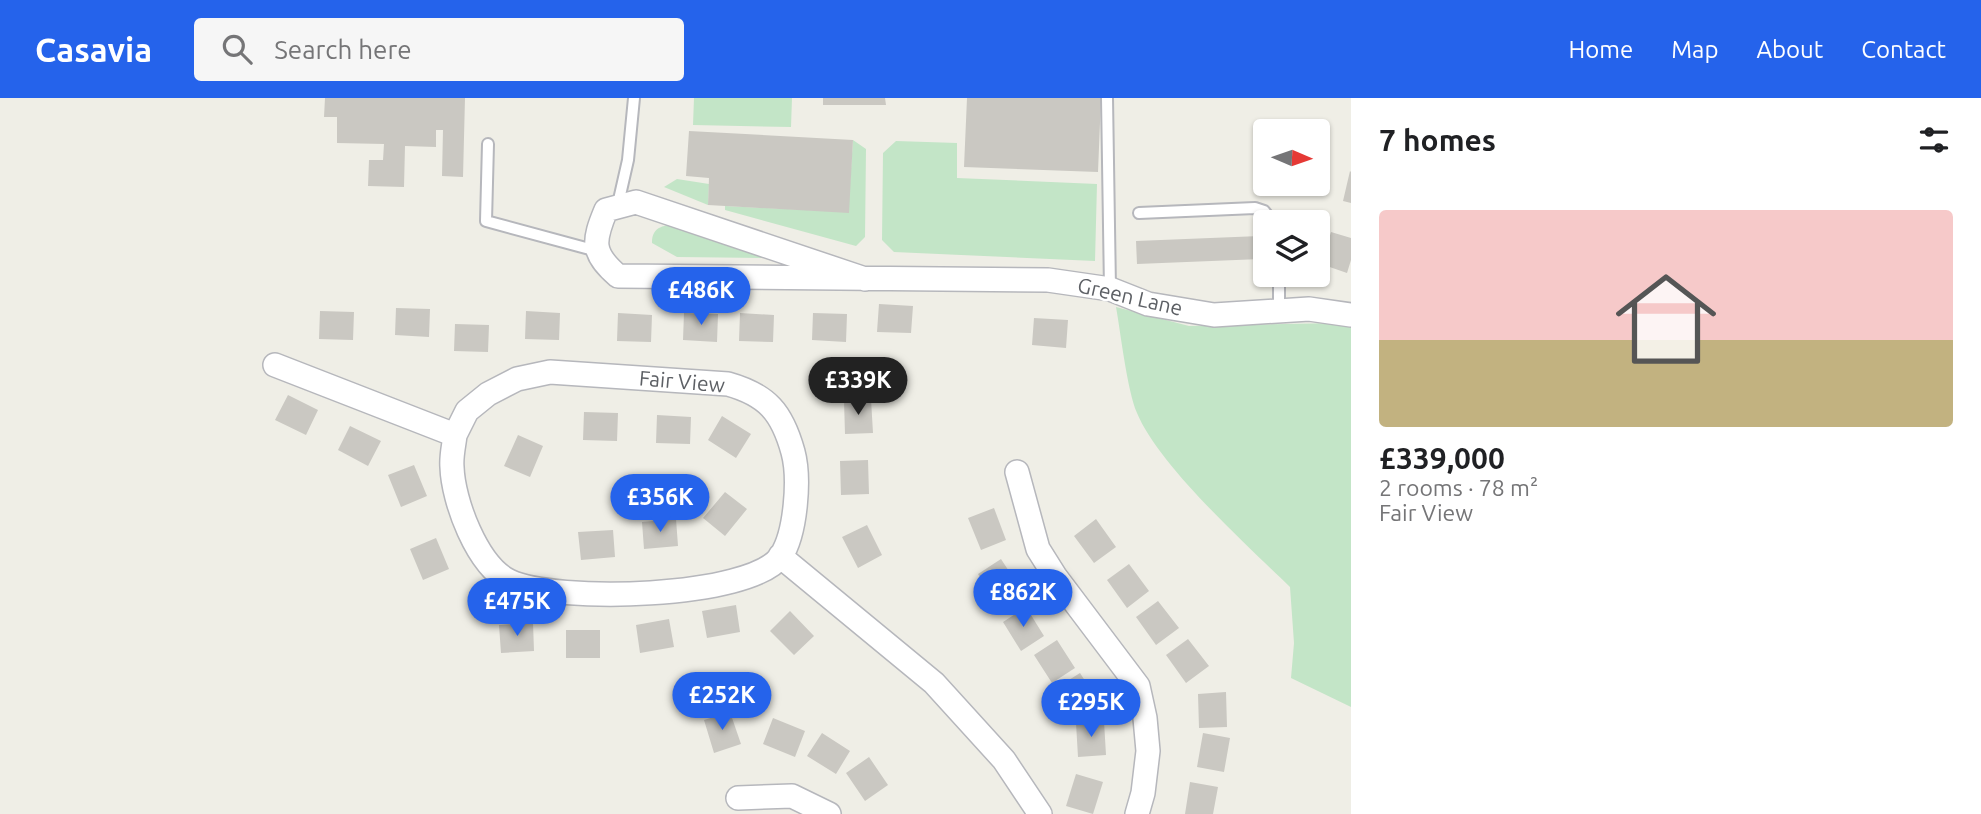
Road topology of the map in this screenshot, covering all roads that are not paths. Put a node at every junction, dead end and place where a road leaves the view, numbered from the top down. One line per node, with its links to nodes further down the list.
1 (634, 98): 4 (lane)
2 (1107, 98): 10 (lane)
3 (488, 144): 7 (lane)
4 (618, 205): 7 (street); 8 (street, Green Lane)
5 (1261, 210): 6 (lane)
6 (1139, 213)
7 (597, 251): 8 (street, Green Lane)
8 (866, 279): 10 (street, Green Lane)
9 (1279, 287): 11 (lane)
10 (1110, 289): 11 (street, Green Lane)
11 (1279, 310): 12 (street, Green Lane)
12 (1351, 315)
13 (275, 365): 14 (street)
14 (455, 435): 16 (street, Fair View); 16 (street, Fair View)
15 (1017, 472): 20 (street)
16 (780, 556): 19 (street)
17 (738, 798): 18 (street)
18 (829, 814)
19 (1040, 814)
20 (1137, 814)

